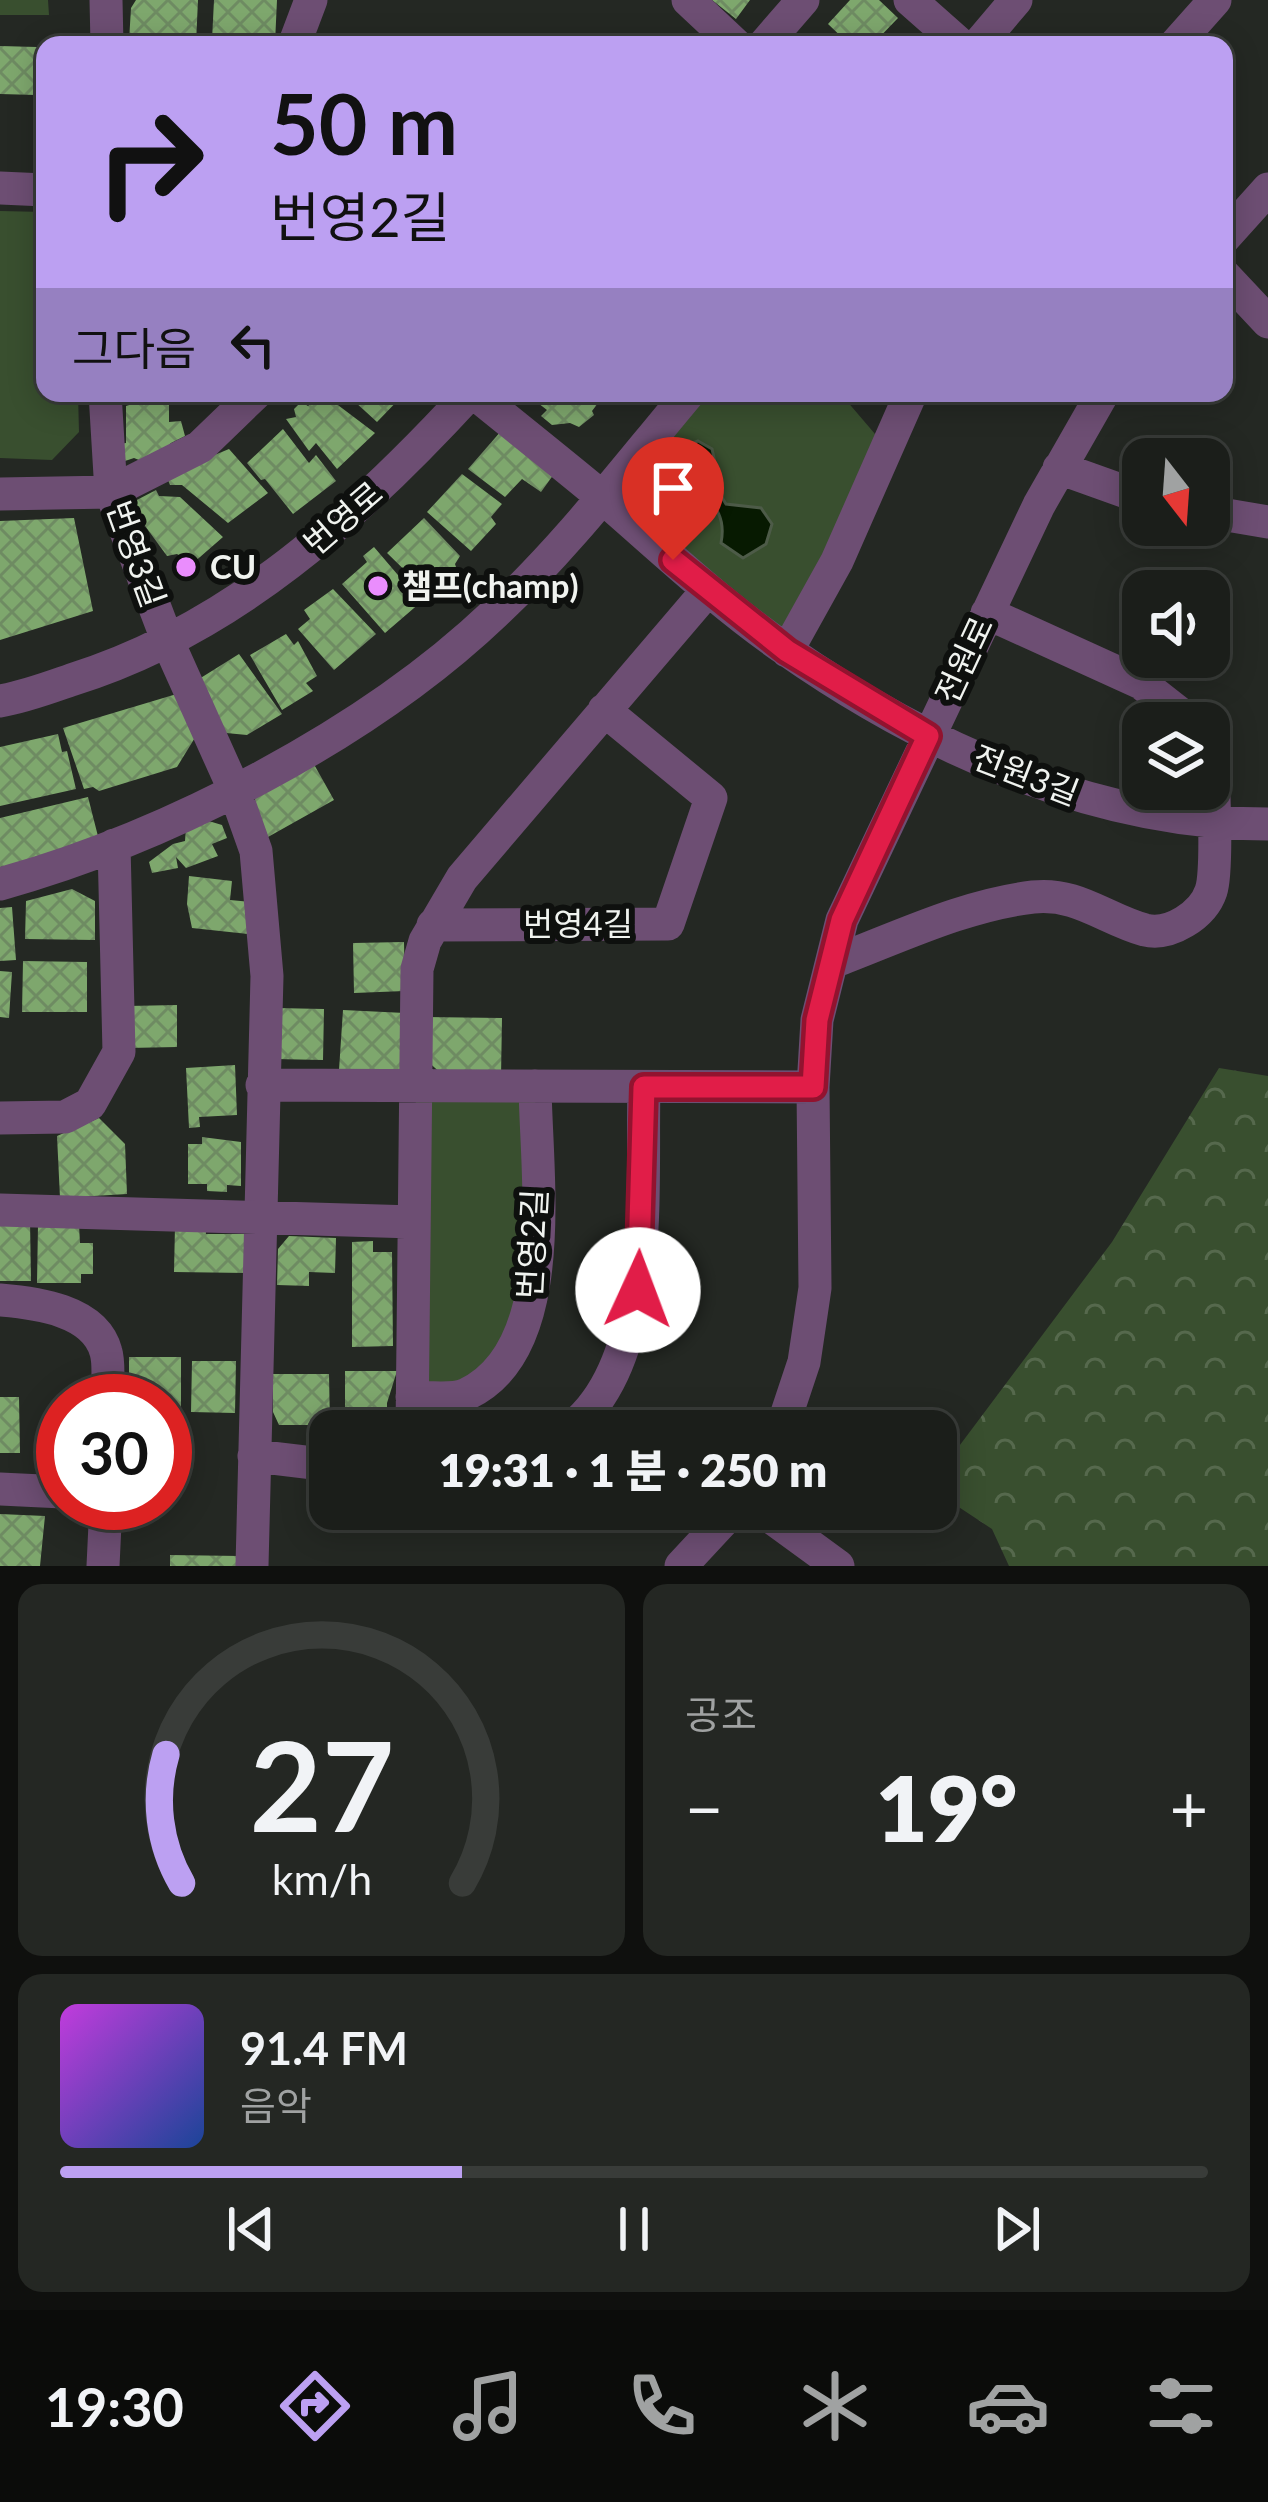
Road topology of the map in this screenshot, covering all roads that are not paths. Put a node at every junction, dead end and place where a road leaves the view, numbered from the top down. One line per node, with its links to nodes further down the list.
1 (106, 0): 8 (street)
2 (311, 0): 9 (street)
3 (688, 0): 10 (street)
4 (803, 0): 11 (street)
5 (910, 0): 12 (street)
6 (1016, 0): 13 (street)
7 (1215, 0): 14 (street)
8 (106, 36)
9 (297, 36)
10 (726, 36)
11 (772, 36)
12 (951, 36)
13 (986, 36)
14 (1183, 36)
15 (0, 188): 17 (street)
16 (1268, 189): 18 (street)
17 (36, 190)
18 (1233, 228)
19 (1233, 282): 20 (street)
20 (1268, 322)
21 (106, 402): 30 (street, 번영3길)
22 (247, 402): 30 (street)
23 (463, 402): 37 (street, 번영로)
24 (483, 402): 32 (street)
25 (682, 402): 32 (street)
26 (907, 402): 38 (street)
27 (1098, 402): 28 (street, 전원로)
28 (1059, 468): 29 (street); 36 (street, 전원로)
29 (1122, 490)
30 (111, 492): 31 (street); 37 (street, 번영3길)
31 (0, 494)
32 (602, 498): 35 (street); 43 (street)
33 (1230, 516): 34 (street)
34 (1268, 522)
35 (707, 591): 38 (street); 41 (street)
36 (986, 613): 40 (street); 42 (street, 전원로)
37 (168, 642): 39 (street, 번영로); 43 (street)
38 (787, 651): 42 (street)
39 (0, 700)
40 (1165, 702)
41 (604, 710): 49 (street); 49 (street, 번영4길)
42 (928, 736): 45 (street, 전원3길); 50 (street, 전원로)
43 (234, 789): 47 (street); 51 (street)
44 (1213, 810): 45 (street)
45 (1214, 824): 46 (street, 전원3길); 50 (street)
46 (1268, 824)
47 (114, 845): 48 (street); 56 (street)
48 (0, 884)
49 (433, 925): 52 (street)
50 (833, 962): 55 (street, 전원로)
51 (262, 1085): 52 (street); 58 (street)
52 (416, 1086): 53 (street); 59 (street, 번영2길)
53 (536, 1086): 54 (street); 63 (street, 번영2길)
54 (644, 1087): 55 (street); 64 (street)
55 (813, 1087): 65 (street, 전원로)
56 (0, 1118)
57 (0, 1210): 58 (street)
58 (260, 1219): 59 (street); 66 (street)
59 (414, 1222): 62 (street, 번영2길)
60 (0, 1300): 61 (street)
61 (106, 1374)
62 (412, 1410)
63 (424, 1410)
64 (587, 1410)
65 (789, 1410)
66 (254, 1456): 67 (street); 74 (street)
67 (309, 1463)
68 (0, 1489): 69 (street)
69 (36, 1491)
70 (105, 1530): 73 (street)
71 (714, 1530): 75 (street)
72 (789, 1530): 76 (street)
73 (103, 1566)
74 (252, 1566)
75 (681, 1566)
76 (838, 1566)

